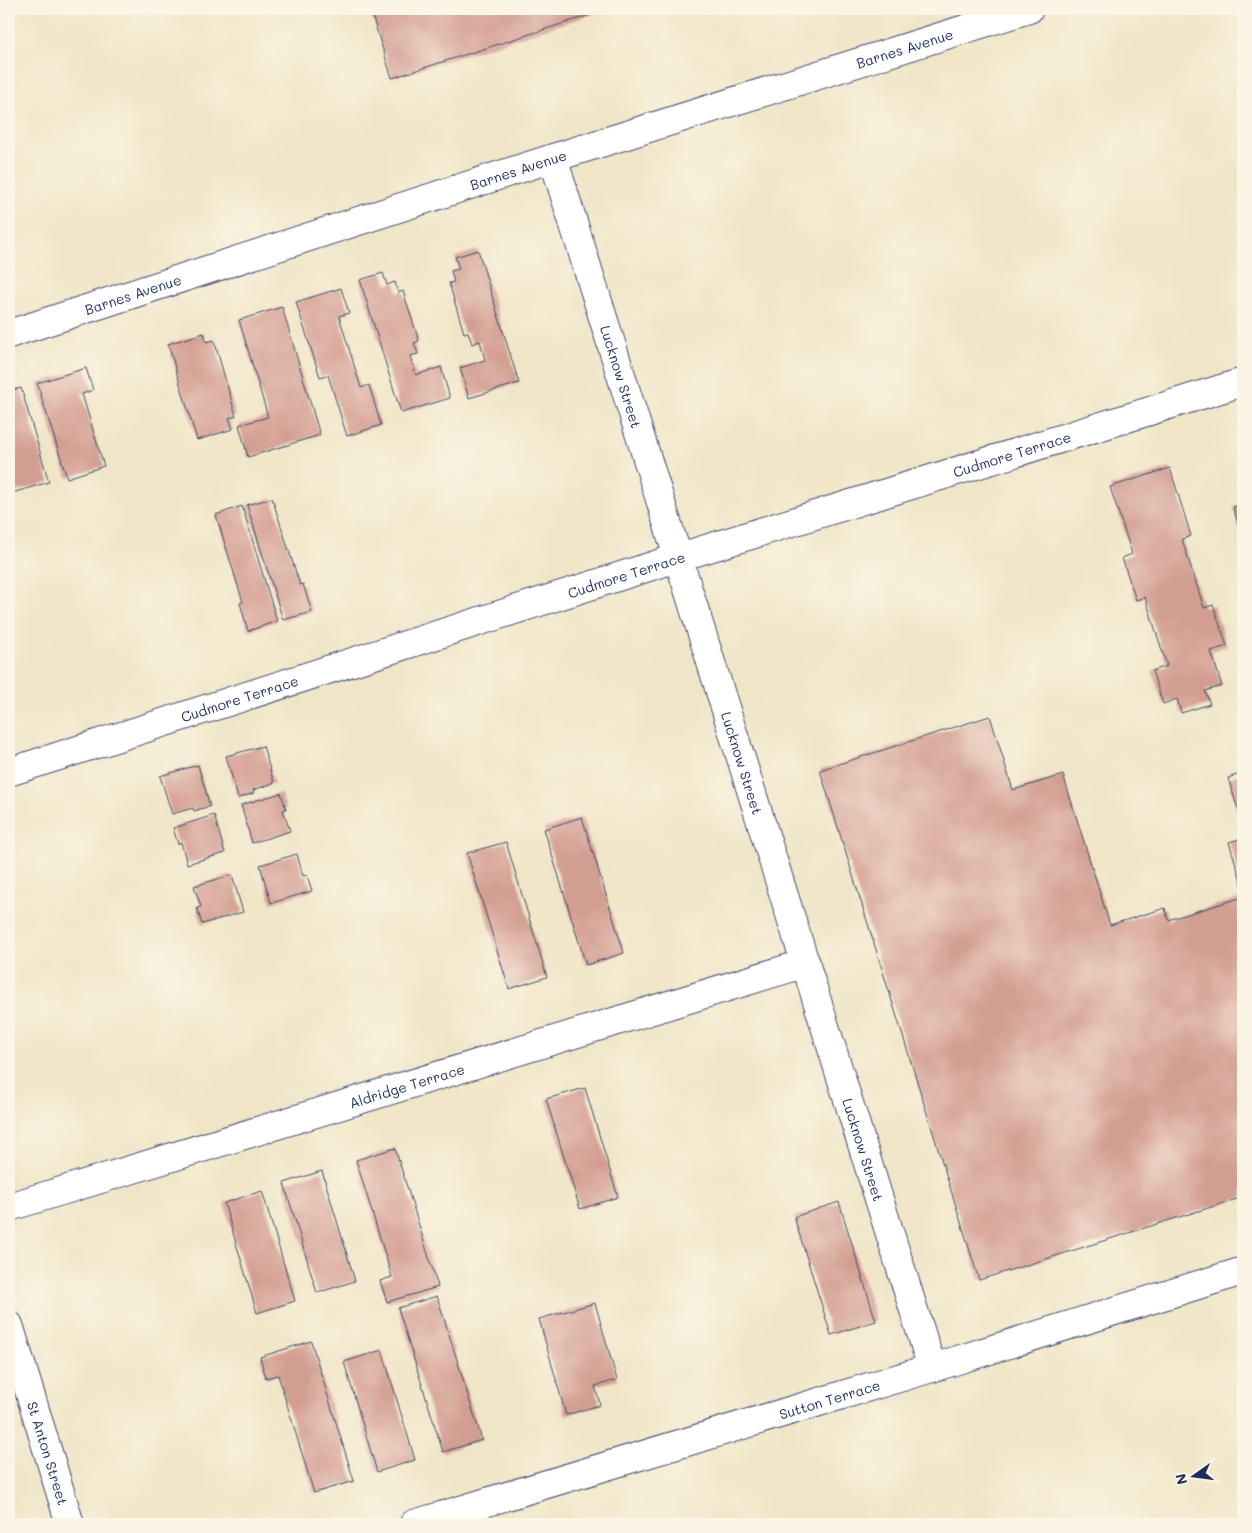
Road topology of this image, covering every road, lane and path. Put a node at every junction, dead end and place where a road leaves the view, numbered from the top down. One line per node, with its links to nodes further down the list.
1 (1029, 9): 2 (street, Barnes Avenue)
2 (553, 158): 3 (street, Barnes Avenue); 5 (street, Lucknow Street)
3 (9, 334)
4 (1243, 382): 5 (street, Cudmore Terrace)
5 (680, 557): 6 (street, Cudmore Terrace); 7 (street, Lucknow Street)
6 (9, 772)
7 (806, 963): 8 (street, Aldridge Terrace); 11 (street, Lucknow Street)
8 (9, 1207)
9 (1243, 1271): 11 (street, Sutton Terrace)
10 (9, 1325): 12 (street, St Anton Street)
11 (932, 1368): 13 (street, Sutton Terrace)
12 (70, 1524)
13 (414, 1524)

